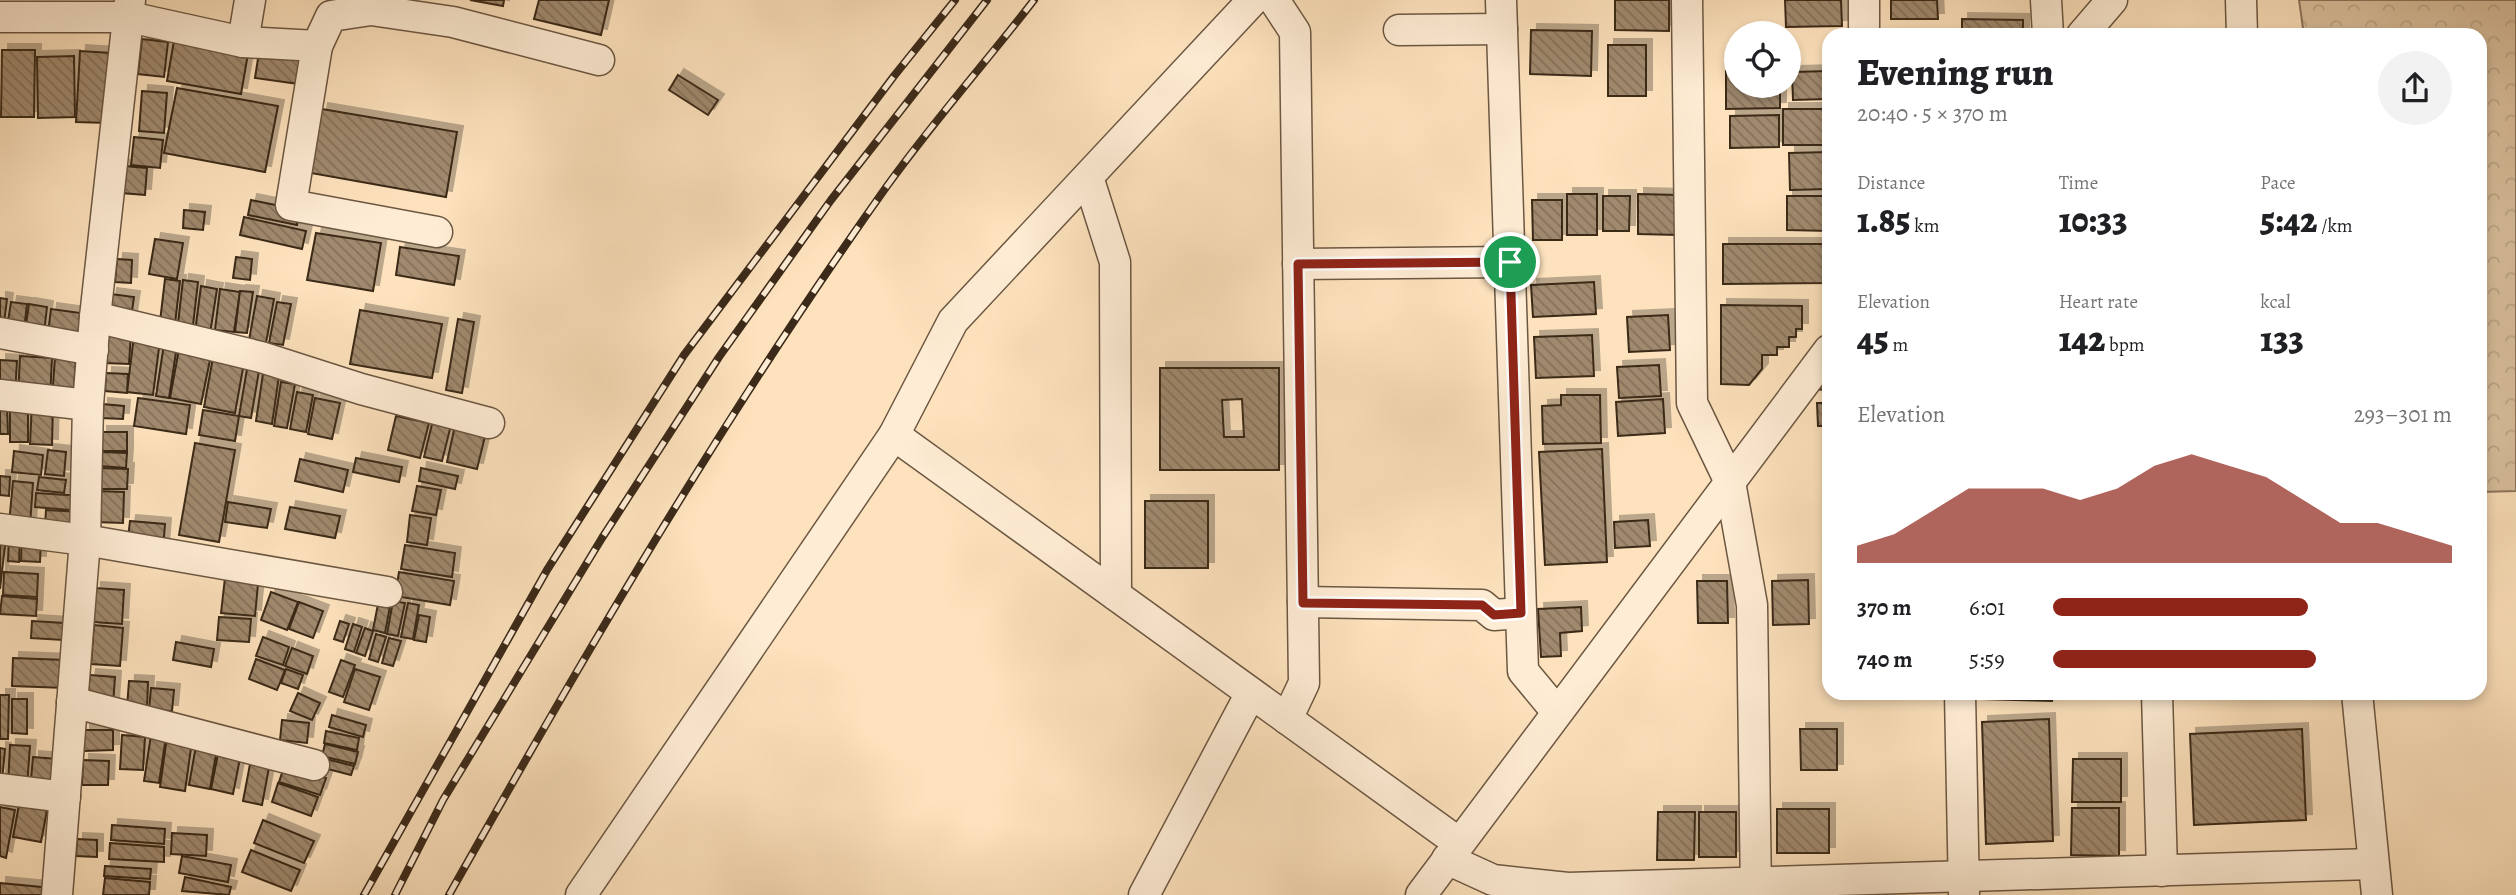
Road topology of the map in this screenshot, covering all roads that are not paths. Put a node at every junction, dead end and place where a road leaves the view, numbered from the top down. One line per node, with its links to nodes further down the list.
1 (250, 0): 18 (street)
2 (1253, 0): 21 (street)
3 (1274, 0): 24 (street)
4 (1687, 0): 33 (street)
5 (1864, 0): 13 (street)
6 (2046, 0): 14 (street)
7 (2112, 0): 15 (street)
8 (2241, 0): 16 (street)
9 (387, 4): 19 (street); 20 (street)
10 (129, 8): 12 (street); 18 (street); 25 (street)
11 (1502, 15): 17 (street); 23 (street)
12 (0, 17)
13 (1864, 28)
14 (2048, 28)
15 (2088, 28)
16 (2242, 28)
17 (1399, 30)
18 (243, 42): 19 (street)
19 (317, 46): 22 (street)
20 (599, 61)
21 (1088, 177): 32 (street); 37 (street)
22 (437, 232)
23 (1510, 262): 24 (street); 39 (street)
24 (1298, 264): 38 (street)
25 (95, 317): 27 (street); 31 (street)
26 (0, 333): 27 (street)
27 (93, 350): 30 (street)
28 (1822, 359): 33 (street)
29 (0, 395): 30 (street)
30 (88, 405): 35 (street)
31 (489, 423)
32 (894, 435): 37 (street); 57 (street)
33 (1730, 482): 45 (street); 54 (street)
34 (0, 529): 35 (street)
35 (85, 540): 36 (street); 44 (street)
36 (387, 592)
37 (1116, 595): 40 (street)
38 (1303, 603): 39 (street); 46 (street)
39 (1521, 613): 45 (street)
40 (1251, 693): 46 (street); 58 (street)
41 (1960, 700): 53 (street)
42 (2157, 700): 52 (street)
43 (2358, 700): 51 (street)
44 (72, 702): 47 (street); 49 (street)
45 (1557, 712): 50 (street)
46 (1287, 719): 50 (street)
47 (314, 765)
48 (0, 789): 49 (street)
49 (65, 797): 56 (street)
50 (1453, 851): 55 (street); 59 (street)
51 (2372, 864): 52 (street); 60 (street)
52 (2162, 871): 53 (street)
53 (1964, 886): 54 (street)
54 (1755, 889): 55 (street)
55 (1568, 892)
56 (57, 895)
57 (581, 895)
58 (1144, 895)
59 (1421, 895)
60 (2377, 895)

